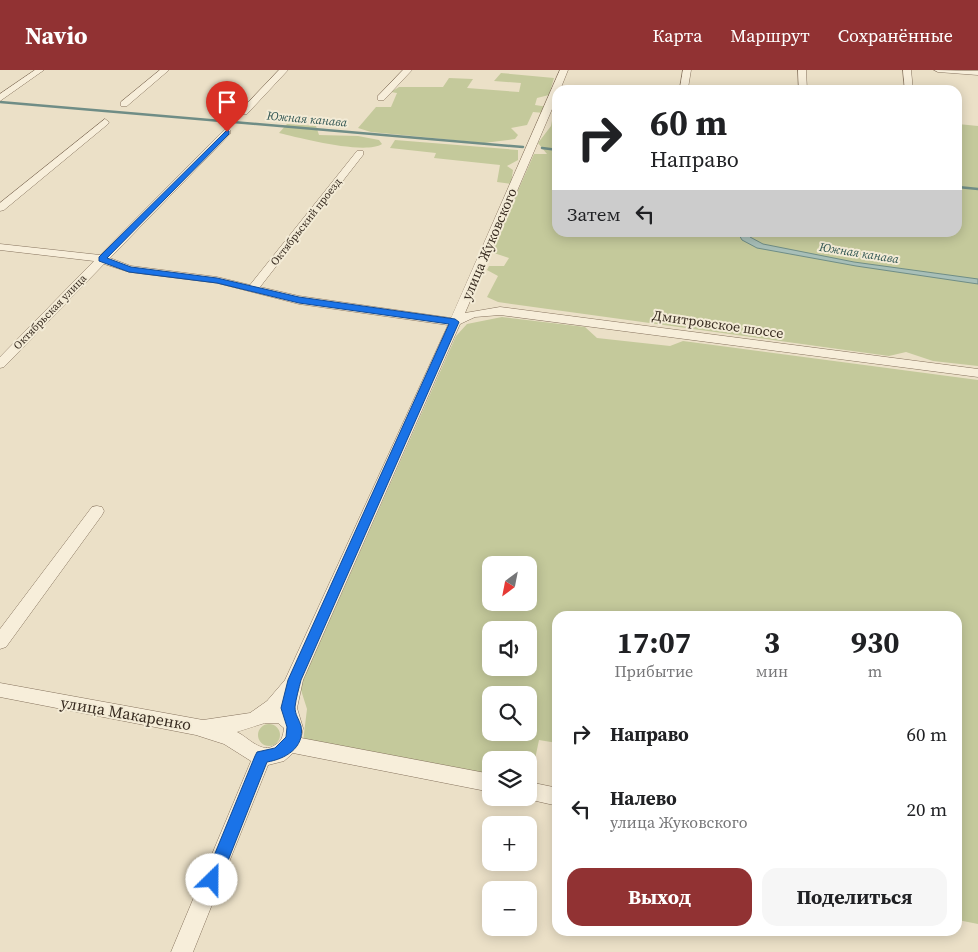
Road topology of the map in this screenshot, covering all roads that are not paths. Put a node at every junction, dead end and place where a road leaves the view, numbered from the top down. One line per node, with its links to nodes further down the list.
1 (40, 70): 15 (street)
2 (165, 70): 18 (street)
3 (284, 70): 19 (street)
4 (408, 70): 16 (street)
5 (564, 70): 11 (street, улица Жуковского)
6 (687, 70): 12 (street)
7 (802, 70): 13 (street)
8 (907, 70): 14 (street)
9 (938, 70): 10 (street)
10 (978, 73)
11 (558, 85)
12 (684, 85)
13 (803, 85)
14 (908, 85)
15 (0, 98)
16 (381, 98)
17 (552, 98): 27 (street, улица Жуковского)
18 (124, 104)
19 (244, 112)
20 (105, 122): 23 (street)
21 (227, 132): 25 (street, Октябрьская улица)
22 (360, 153): 26 (street, Октябрьский проезд)
23 (0, 208)
24 (0, 247): 25 (street)
25 (102, 259): 26 (street); 30 (street, Октябрьская улица)
26 (252, 290): 29 (street)
27 (462, 306): 28 (street); 29 (street, улица Жуковского)
28 (500, 310): 29 (street, Дмитровское шоссе); 31 (street, Дмитровское шоссе)
29 (455, 322): 34 (street, улица Жуковского)
30 (0, 364)
31 (978, 373)
32 (97, 511): 33 (street)
33 (0, 642)
34 (294, 680): 36 (street); 37 (street, улица Жуковского)
35 (0, 690): 38 (street, улица Макаренко)
36 (258, 718): 37 (street); 38 (street); 40 (street)
37 (290, 720): 39 (street)
38 (200, 727): 40 (street, улица Макаренко)
39 (291, 744): 40 (street); 41 (street)
40 (255, 752): 44 (street)
41 (482, 781)
42 (537, 793): 43 (street)
43 (552, 796)
44 (182, 952)

